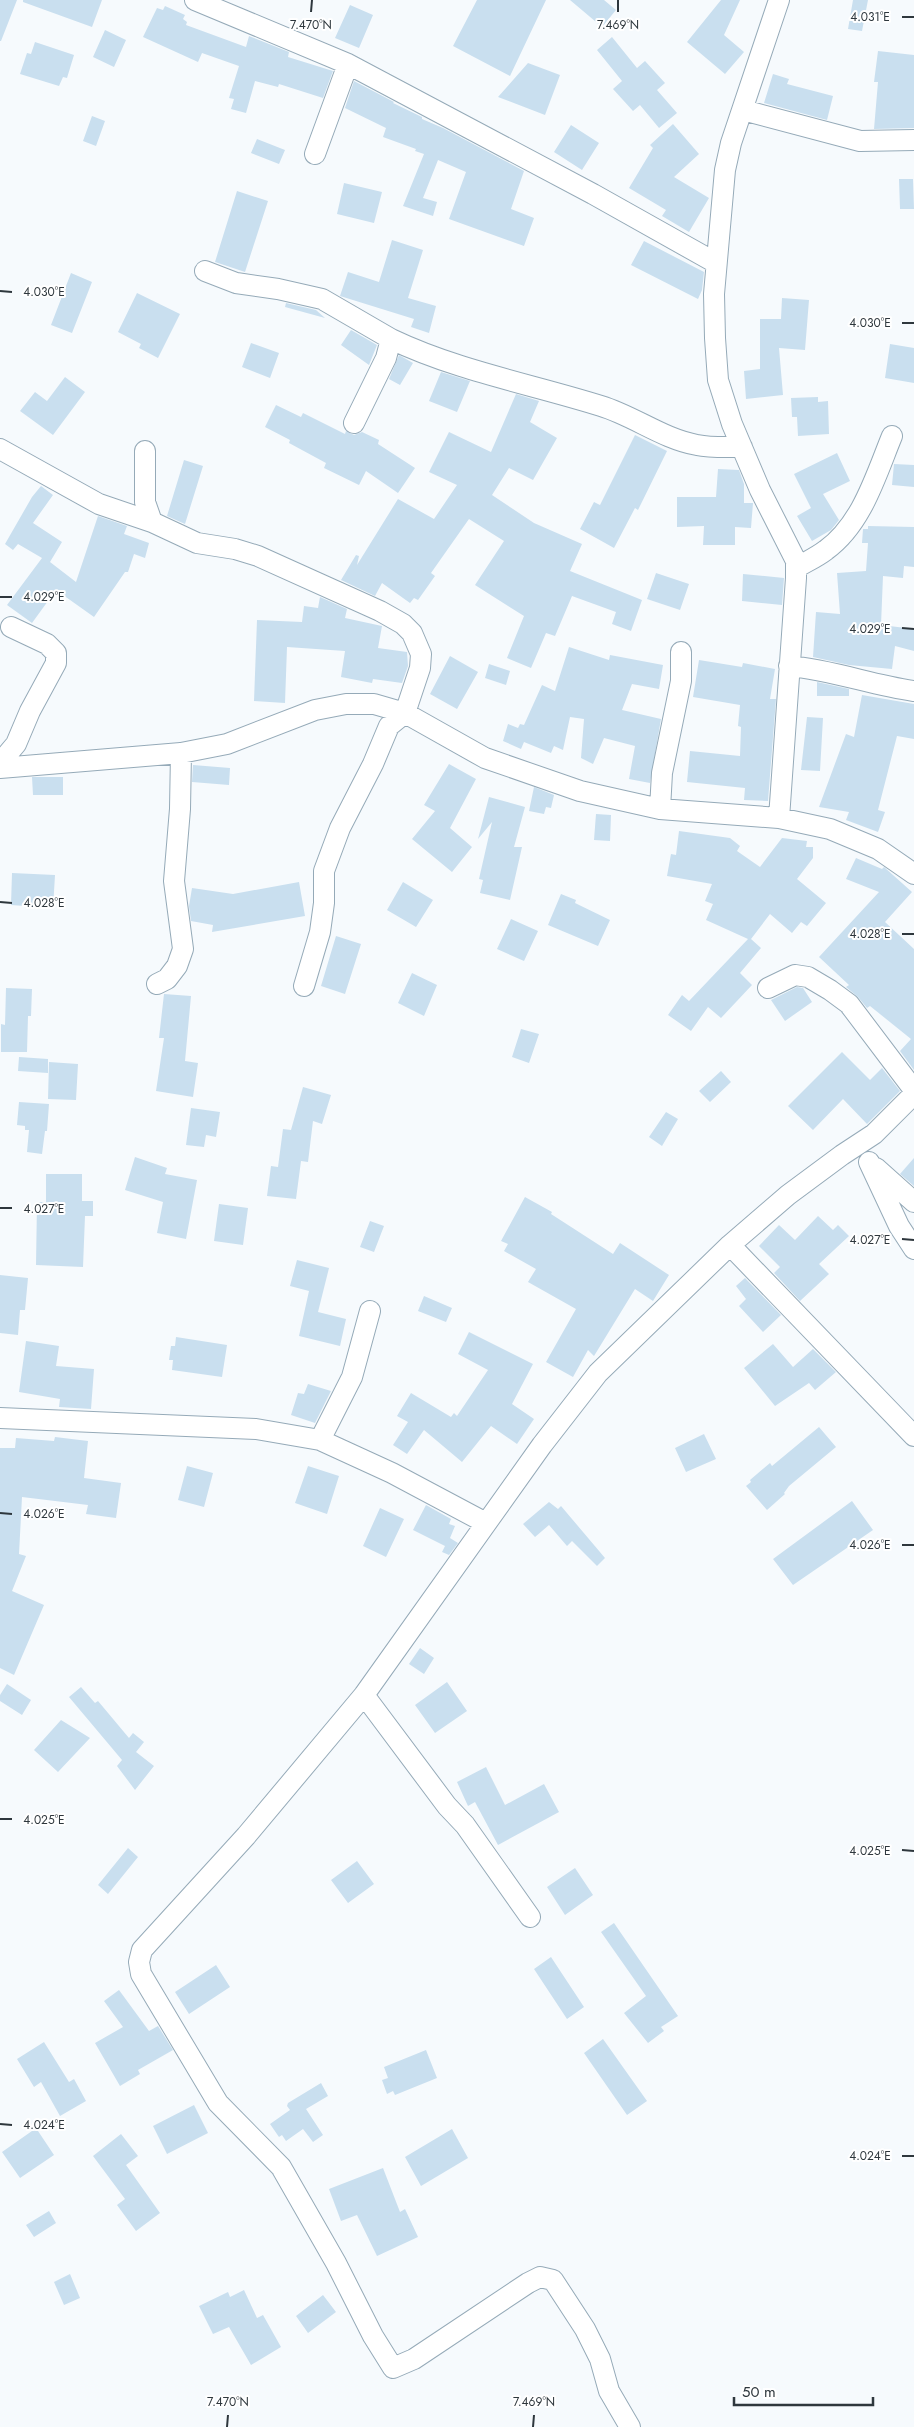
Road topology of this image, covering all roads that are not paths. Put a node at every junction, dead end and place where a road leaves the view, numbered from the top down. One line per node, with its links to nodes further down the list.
1 (195, 0): 3 (street)
2 (779, 0): 4 (street)
3 (348, 64): 6 (street); 7 (street)
4 (743, 110): 5 (street); 7 (street)
5 (914, 140)
6 (315, 154)
7 (716, 263): 12 (street)
8 (205, 271): 9 (street)
9 (391, 339): 10 (street); 12 (street)
10 (354, 423)
11 (892, 436): 16 (street)
12 (742, 448): 16 (street)
13 (0, 449): 15 (street)
14 (145, 451): 15 (street)
15 (152, 522): 21 (street)
16 (796, 568): 19 (street)
17 (11, 627): 23 (street)
18 (681, 652): 25 (street)
19 (790, 666): 20 (street); 26 (street)
20 (914, 691)
21 (404, 713): 22 (street); 25 (street); 29 (street)
22 (181, 753): 24 (street); 28 (street)
23 (0, 763)
24 (0, 768)
25 (660, 809): 26 (street)
26 (779, 818): 27 (street)
27 (914, 874)
28 (158, 984)
29 (304, 986)
30 (768, 988): 31 (street)
31 (914, 1090)
32 (914, 1094): 33 (street)
33 (874, 1134): 34 (street); 36 (street)
34 (869, 1162): 35 (street); 37 (street)
35 (914, 1202)
36 (730, 1245): 40 (street); 42 (street)
37 (914, 1249)
38 (370, 1311): 41 (street)
39 (0, 1418): 41 (street)
40 (914, 1436)
41 (320, 1440): 42 (street)
42 (486, 1523): 43 (street)
43 (364, 1695): 44 (street); 45 (street)
44 (530, 1917)
45 (630, 2427)

